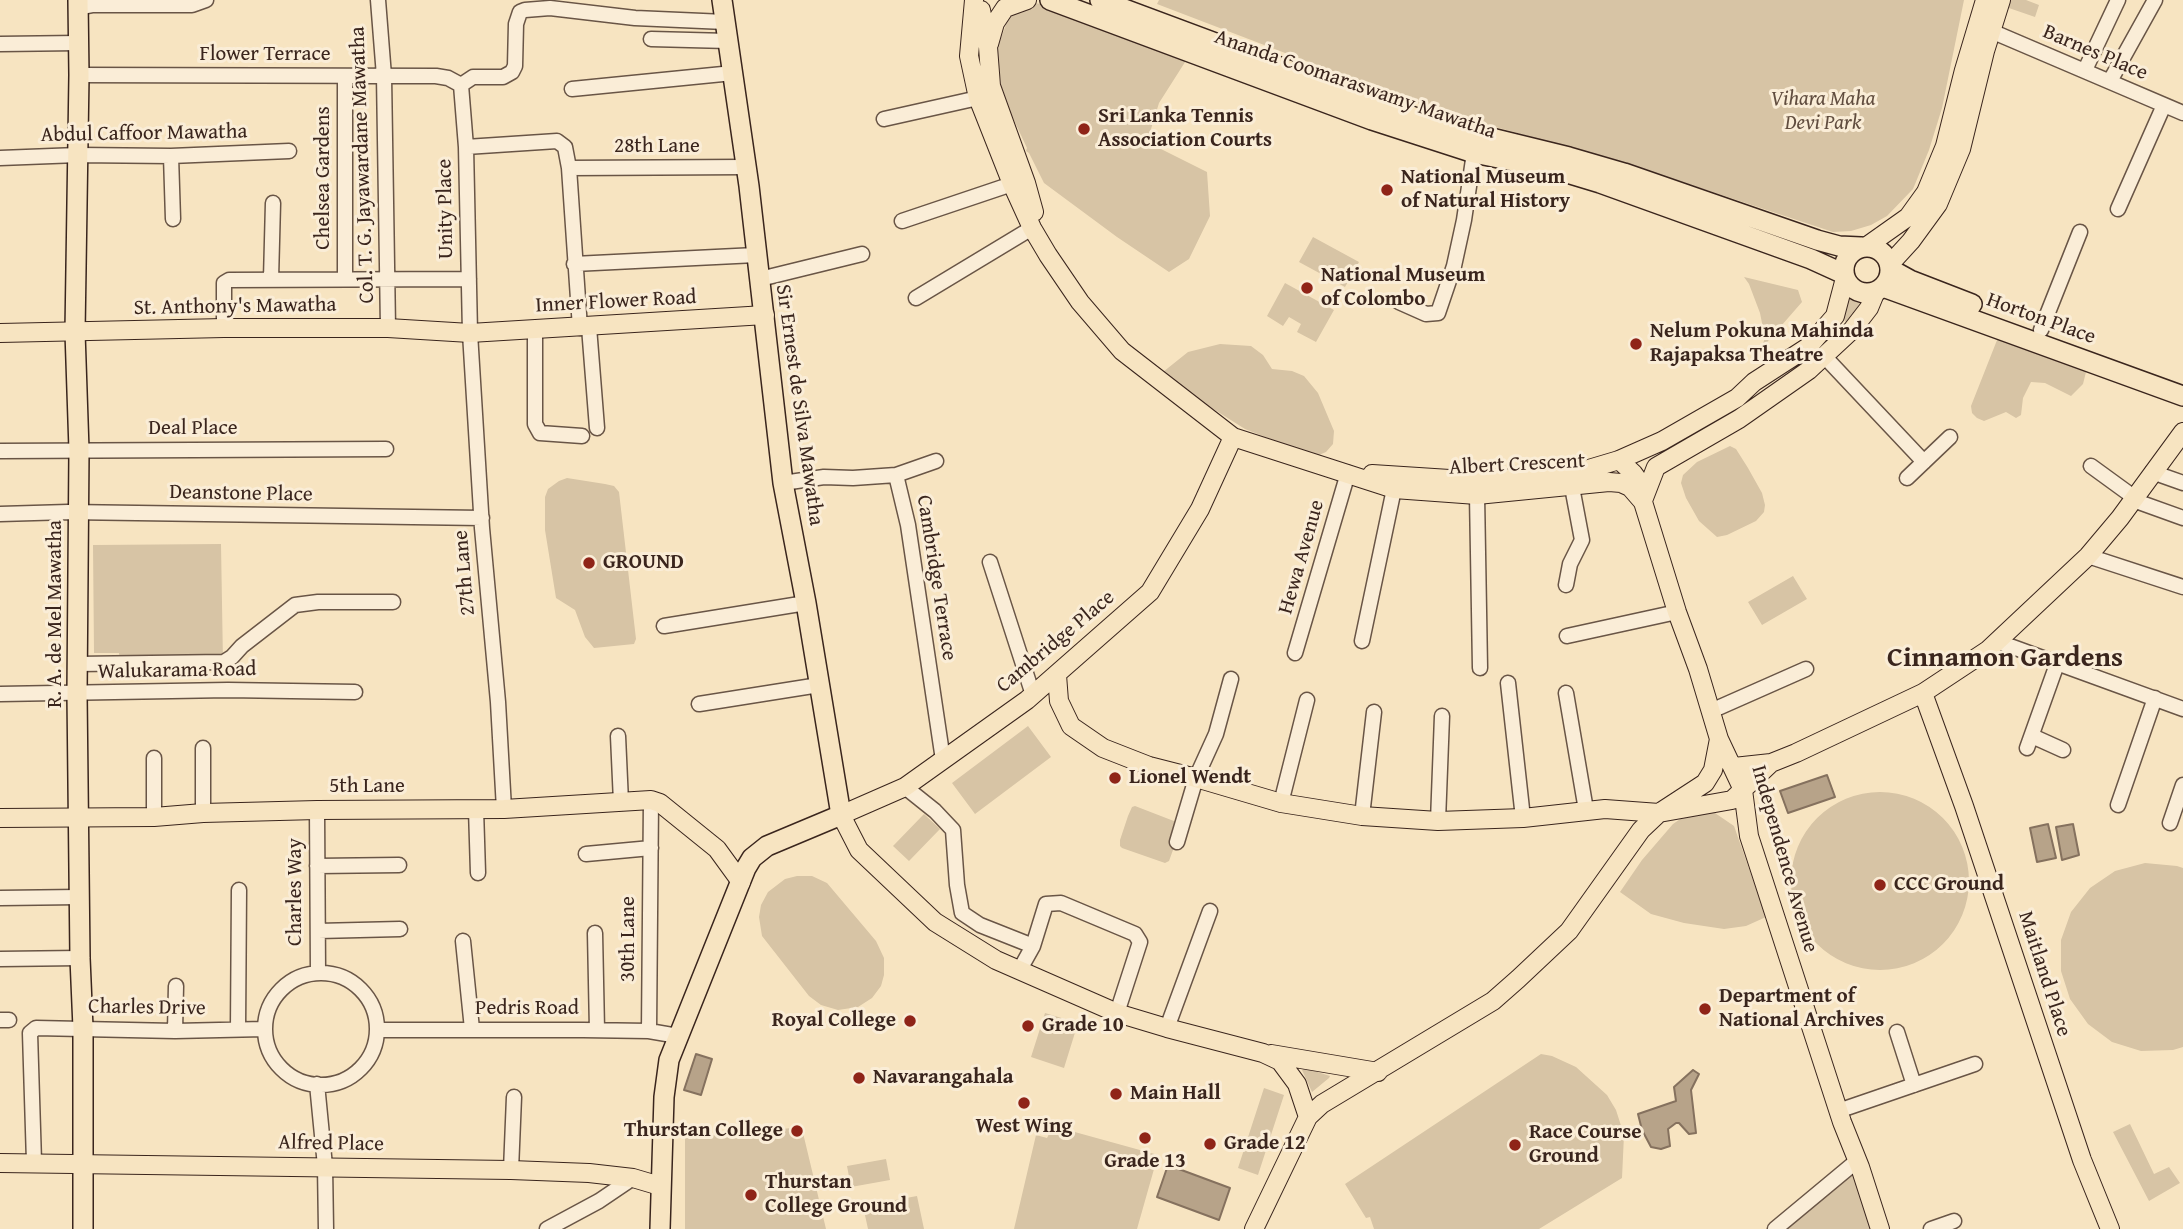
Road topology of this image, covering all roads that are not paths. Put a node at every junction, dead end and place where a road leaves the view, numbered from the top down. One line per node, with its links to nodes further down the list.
1 (206, 0): 16 (street)
2 (378, 0): 28 (street, Col. T. G. Jayawardane Mawatha)
3 (722, 0): 17 (highway, Sir Ernest de Silva Mawatha)
4 (962, 0): 23 (main road)
5 (974, 0): 23 (main road)
6 (980, 0): 22 (main road)
7 (1027, 0): 22 (main road)
8 (1039, 0): 9 (main road)
9 (1052, 0): 39 (highway, Ananda Coomaraswamy Mawatha)
10 (1100, 0): 53 (highway, Ananda Coomaraswamy Mawatha)
11 (1973, 0): 24 (main road)
12 (1985, 0): 24 (main road)
13 (2001, 0): 18 (main road)
14 (2118, 0): 25 (street)
15 (2155, 0): 30 (street)
16 (78, 4): 20 (highway, R. A. de Mel Mawatha)
17 (726, 32): 19 (street); 26 (highway, Sir Ernest de Silva Mawatha); 31 (street, Flower Terrace)
18 (1991, 32): 25 (street, Barnes Place); 58 (main road)
19 (651, 39)
20 (78, 43): 21 (street); 27 (highway, R. A. de Mel Mawatha)
21 (0, 44)
22 (988, 47): 52 (main road)
23 (969, 56): 33 (main road)
24 (1964, 70): 53 (main road)
25 (2085, 71): 30 (street, Barnes Place)
26 (733, 73): 32 (street); 43 (highway, Sir Ernest de Silva Mawatha)
27 (79, 75): 29 (street, Flower Terrace); 40 (highway, R. A. de Mel Mawatha)
28 (384, 76): 29 (street, Flower Terrace); 31 (street, Flower Terrace); 61 (street, Col. T. G. Jayawardane Mawatha)
29 (345, 77): 60 (street, Chelsea Gardens)
30 (2110, 81): 34 (street, Barnes Place)
31 (461, 85): 37 (street, Unity Place)
32 (572, 89)
33 (978, 98): 36 (street); 45 (main road)
34 (2164, 105): 35 (street, Barnes Place); 47 (street)
35 (2183, 113)
36 (884, 119)
37 (466, 147): 44 (street); 62 (street, Unity Place)
38 (289, 152): 41 (street, Abdul Caffoor Mawatha)
39 (1474, 153): 57 (highway, Ananda Coomaraswamy Mawatha); 65 (street)
40 (78, 155): 41 (street, Abdul Caffoor Mawatha); 42 (street, Abdul Caffoor Mawatha); 72 (highway, R. A. de Mel Mawatha)
41 (171, 156): 48 (street)
42 (0, 158)
43 (745, 167): 44 (street, 28th Lane); 55 (highway, Sir Ernest de Silva Mawatha)
44 (569, 168): 56 (street)
45 (1012, 184): 49 (street); 50 (main road)
46 (273, 203): 59 (street)
47 (2118, 209)
48 (173, 219)
49 (902, 221)
50 (1032, 228): 52 (main road); 64 (street)
51 (2080, 232): 71 (street)
52 (1042, 246): 82 (main road, Albert Crescent)
53 (1864, 247): 57 (highway); 58 (highway)
54 (862, 254): 63 (street)
55 (756, 255): 56 (street); 63 (highway, Sir Ernest de Silva Mawatha)
56 (574, 264): 67 (street)
57 (1845, 276): 58 (highway); 84 (main road, Albert Crescent)
58 (1885, 278): 71 (highway, Horton Place); 75 (main road); 77 (highway, Horton Place)
59 (271, 279): 60 (street); 68 (street)
60 (345, 279): 61 (street)
61 (388, 279): 62 (street); 69 (street, Col. T. G. Jayawardane Mawatha)
62 (469, 279): 73 (street, Unity Place)
63 (760, 279): 66 (highway, Sir Ernest de Silva Mawatha)
64 (916, 298)
65 (1399, 302)
66 (765, 315): 67 (main road, Inner Flower Road); 98 (highway, Sir Ernest de Silva Mawatha)
67 (584, 327): 70 (main road, Inner Flower Road); 79 (street)
68 (224, 328): 69 (main road, St. Anthony's Mawatha); 72 (main road, St. Anthony's Mawatha)
69 (388, 328): 73 (main road, St. Anthony's Mawatha)
70 (535, 329): 73 (main road, Inner Flower Road); 80 (street)
71 (2041, 330): 76 (highway, Horton Place)
72 (75, 332): 74 (main road, St. Anthony's Mawatha); 86 (highway, R. A. de Mel Mawatha)
73 (470, 332): 108 (street, 27th Lane)
74 (0, 333)
75 (1825, 357): 90 (street); 92 (main road)
76 (2183, 384)
77 (2183, 397)
78 (2183, 418): 83 (main road)
79 (597, 428)
80 (582, 436)
81 (1950, 437): 90 (street)
82 (1233, 438): 94 (main road, Albert Crescent); 126 (main road, Cambridge Place)
83 (2176, 446): 93 (main road)
84 (1647, 448): 88 (main road, Albert Crescent); 92 (main road)
85 (386, 449): 86 (street, Deal Place)
86 (79, 450): 87 (street, Deal Place); 107 (highway, R. A. de Mel Mawatha)
87 (0, 451)
88 (1619, 460): 96 (main road, Albert Crescent); 105 (main road, Independence Avenue)
89 (936, 461): 95 (street)
90 (1924, 462): 97 (street)
91 (2091, 466): 104 (street)
92 (1656, 467): 105 (main road)
93 (2152, 472): 99 (street); 104 (main road)
94 (1348, 473): 96 (main road, Albert Crescent); 101 (main road, Albert Crescent); 121 (street, Hewa Avenue)
95 (896, 475): 98 (street, Cambridge Terrace); 148 (street, Cambridge Terrace)
96 (1512, 478): 102 (main road)
97 (1907, 478)
98 (783, 483): 115 (highway, Sir Ernest de Silva Mawatha)
99 (2183, 483)
100 (1572, 487): 102 (main road, Albert Crescent); 105 (main road, Albert Crescent); 112 (street)
101 (1394, 489): 103 (main road, Albert Crescent); 119 (street)
102 (1498, 493): 103 (main road, Albert Crescent)
103 (1477, 495): 124 (street)
104 (2134, 499): 109 (street); 110 (main road)
105 (1643, 502): 116 (main road, Independence Avenue)
106 (0, 514): 107 (street, Deanstone Place)
107 (79, 514): 108 (street, Deanstone Place); 122 (highway, R. A. de Mel Mawatha)
108 (482, 518): 160 (street, 27th Lane)
109 (2183, 518)
110 (2088, 556): 113 (street); 120 (main road)
111 (990, 562): 135 (street)
112 (1566, 585)
113 (2183, 587)
114 (393, 602): 122 (street)
115 (806, 603): 117 (street); 129 (highway, Sir Ernest de Silva Mawatha)
116 (1677, 612): 118 (street); 140 (main road, Independence Avenue)
117 (664, 626)
118 (1567, 636)
119 (1362, 641)
120 (1998, 642): 123 (street); 132 (main road)
121 (1295, 653)
122 (78, 664): 134 (highway, R. A. de Mel Mawatha)
123 (2057, 664): 136 (street); 146 (street)
124 (1480, 668)
125 (1806, 669): 140 (street)
126 (1057, 675): 135 (main road, Cambridge Place); 151 (main road)
127 (1231, 678): 151 (street)
128 (1508, 683): 169 (street)
129 (819, 685): 138 (street); 165 (highway, Sir Ernest de Silva Mawatha)
130 (355, 692): 134 (street, Walukarama Road)
131 (1566, 693): 162 (street)
132 (1923, 693): 149 (main road); 234 (main road, Maitland Place)
133 (0, 694): 134 (street, Walukarama Road)
134 (78, 694): 170 (highway, R. A. de Mel Mawatha)
135 (1033, 695): 148 (main road, Cambridge Place)
136 (2154, 698): 139 (street); 158 (street)
137 (1307, 699): 157 (street)
138 (699, 704)
139 (2183, 709)
140 (1711, 711): 144 (main road, Independence Avenue)
141 (1374, 712): 166 (street)
142 (1441, 716): 171 (street)
143 (618, 736): 156 (street)
144 (1719, 739): 150 (main road, Independence Avenue); 164 (main road)
145 (203, 748): 163 (street)
146 (2063, 750)
147 (154, 758): 167 (street)
148 (943, 760): 153 (main road, Cambridge Place)
149 (1771, 763): 150 (main road); 154 (main road)
150 (1734, 767): 154 (main road, Independence Avenue)
151 (1196, 778): 157 (main road); 173 (street)
152 (2183, 785): 172 (street)
153 (905, 787): 165 (main road, Cambridge Place); 190 (street)
154 (1743, 790): 164 (main road); 214 (main road, Independence Avenue)
155 (651, 800): 156 (main road, 5th Lane); 174 (street, 30th Lane); 175 (main road)
156 (621, 802): 160 (main road, 5th Lane)
157 (1281, 803): 166 (main road)
158 (2118, 805)
159 (476, 809): 160 (main road, 5th Lane); 161 (main road, 5th Lane); 180 (street)
160 (504, 809)
161 (317, 810): 163 (main road, 5th Lane); 179 (street, Charles Way)
162 (1586, 810): 164 (main road); 169 (main road)
163 (203, 813): 167 (main road, 5th Lane)
164 (1659, 813): 210 (main road)
165 (841, 814): 176 (highway); 193 (main road)
166 (1362, 816): 171 (main road)
167 (154, 817): 170 (main road, 5th Lane)
168 (0, 818): 170 (main road, 5th Lane)
169 (1523, 818): 171 (main road)
170 (79, 819): 183 (highway, R. A. de Mel Mawatha)
171 (1438, 821)
172 (2170, 823)
173 (1177, 842)
174 (650, 848): 177 (street); 205 (street, 30th Lane)
175 (717, 849): 176 (main road); 181 (main road)
176 (758, 853): 181 (highway)
177 (586, 854)
178 (399, 865): 179 (street)
179 (317, 866): 187 (street, Charles Way)
180 (478, 873)
181 (741, 881): 207 (highway)
182 (239, 890): 198 (street)
183 (79, 897): 184 (street); 191 (highway, R. A. de Mel Mawatha)
184 (0, 898)
185 (1210, 911): 199 (street)
186 (400, 929): 187 (street)
187 (318, 931): 194 (street, Charles Way)
188 (595, 933): 203 (street)
189 (463, 941): 200 (street)
190 (1033, 946): 193 (street); 196 (street)
191 (80, 958): 192 (street); 197 (highway, R. A. de Mel Mawatha)
192 (0, 959)
193 (1019, 971): 196 (main road)
194 (318, 973): 201 (street); 202 (street)
195 (176, 986): 204 (street)
196 (1117, 1013): 199 (main road)
197 (83, 1028): 204 (street, Charles Drive); 218 (street, Charles Drive); 220 (highway, R. A. de Mel Mawatha)
198 (238, 1028): 201 (street, Charles Drive); 204 (street, Charles Drive)
199 (1167, 1028): 208 (main road)
200 (472, 1029): 202 (street, Pedris Road); 203 (street, Pedris Road)
201 (264, 1030): 211 (street)
202 (377, 1030): 211 (street)
203 (597, 1030): 205 (street, Pedris Road)
204 (175, 1031)
205 (649, 1031): 207 (street, Pedris Road)
206 (1897, 1032): 212 (street)
207 (678, 1036): 216 (highway)
208 (1263, 1053): 210 (main road); 215 (main road)
209 (1975, 1064): 212 (street)
210 (1378, 1072): 215 (main road)
211 (317, 1084): 221 (street)
212 (1914, 1085): 214 (street)
213 (514, 1097): 222 (street)
214 (1839, 1111): 217 (main road, Independence Avenue)
215 (1308, 1117): 230 (main road)
216 (661, 1157): 223 (main road); 224 (highway)
217 (1857, 1160): 231 (street); 232 (main road, Independence Avenue)
218 (34, 1162): 219 (main road, Alfred Place); 220 (main road, Alfred Place)
219 (0, 1163)
220 (84, 1163): 221 (main road, Alfred Place); 226 (highway, R. A. de Mel Mawatha)
221 (325, 1166): 222 (main road, Alfred Place); 227 (street)
222 (511, 1170): 223 (main road, Alfred Place)
223 (633, 1178): 224 (main road, Alfred Place); 228 (street)
224 (660, 1186): 229 (highway)
225 (1954, 1221): 233 (street)
226 (83, 1229)
227 (326, 1229)
228 (547, 1229)
229 (660, 1229)
230 (1254, 1229)
231 (1775, 1229)
232 (1880, 1229)
233 (1931, 1229)
234 (2110, 1229)

